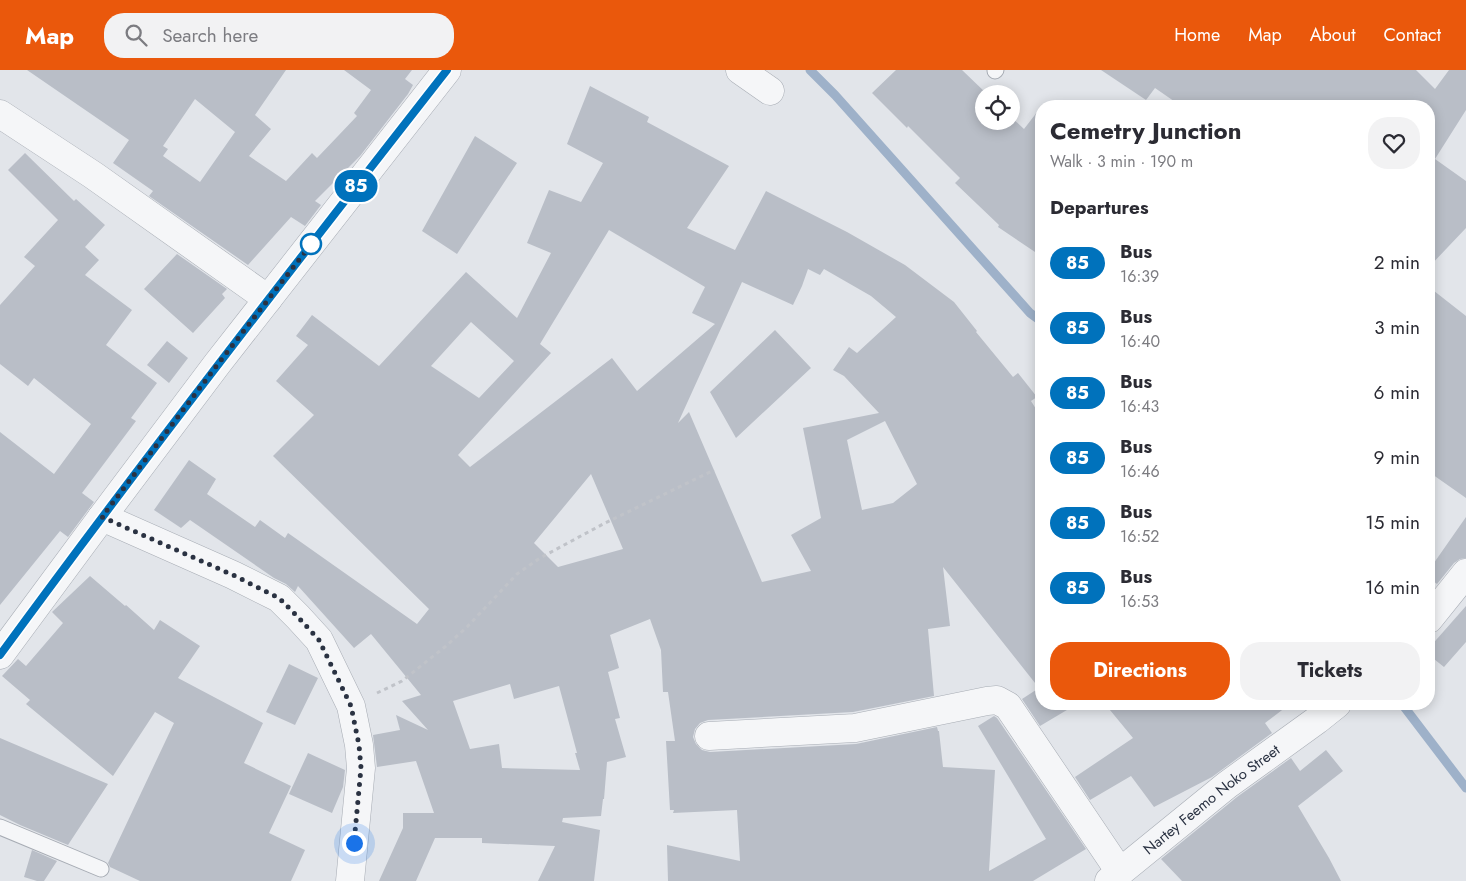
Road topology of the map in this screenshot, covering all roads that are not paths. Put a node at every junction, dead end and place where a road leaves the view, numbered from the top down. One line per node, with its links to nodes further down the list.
1 (447, 70): 5 (street)
2 (740, 70): 3 (street)
3 (770, 90)
4 (0, 114): 5 (street)
5 (268, 299): 6 (street)
6 (102, 517): 9 (street); 15 (street)
7 (1466, 573): 8 (street)
8 (1435, 612)
9 (0, 655)
10 (1327, 712): 14 (street, Nartey Feemo Noko Street)
11 (709, 736): 14 (street)
12 (0, 827): 13 (lane)
13 (101, 869)
14 (1115, 876)
15 (350, 881)

